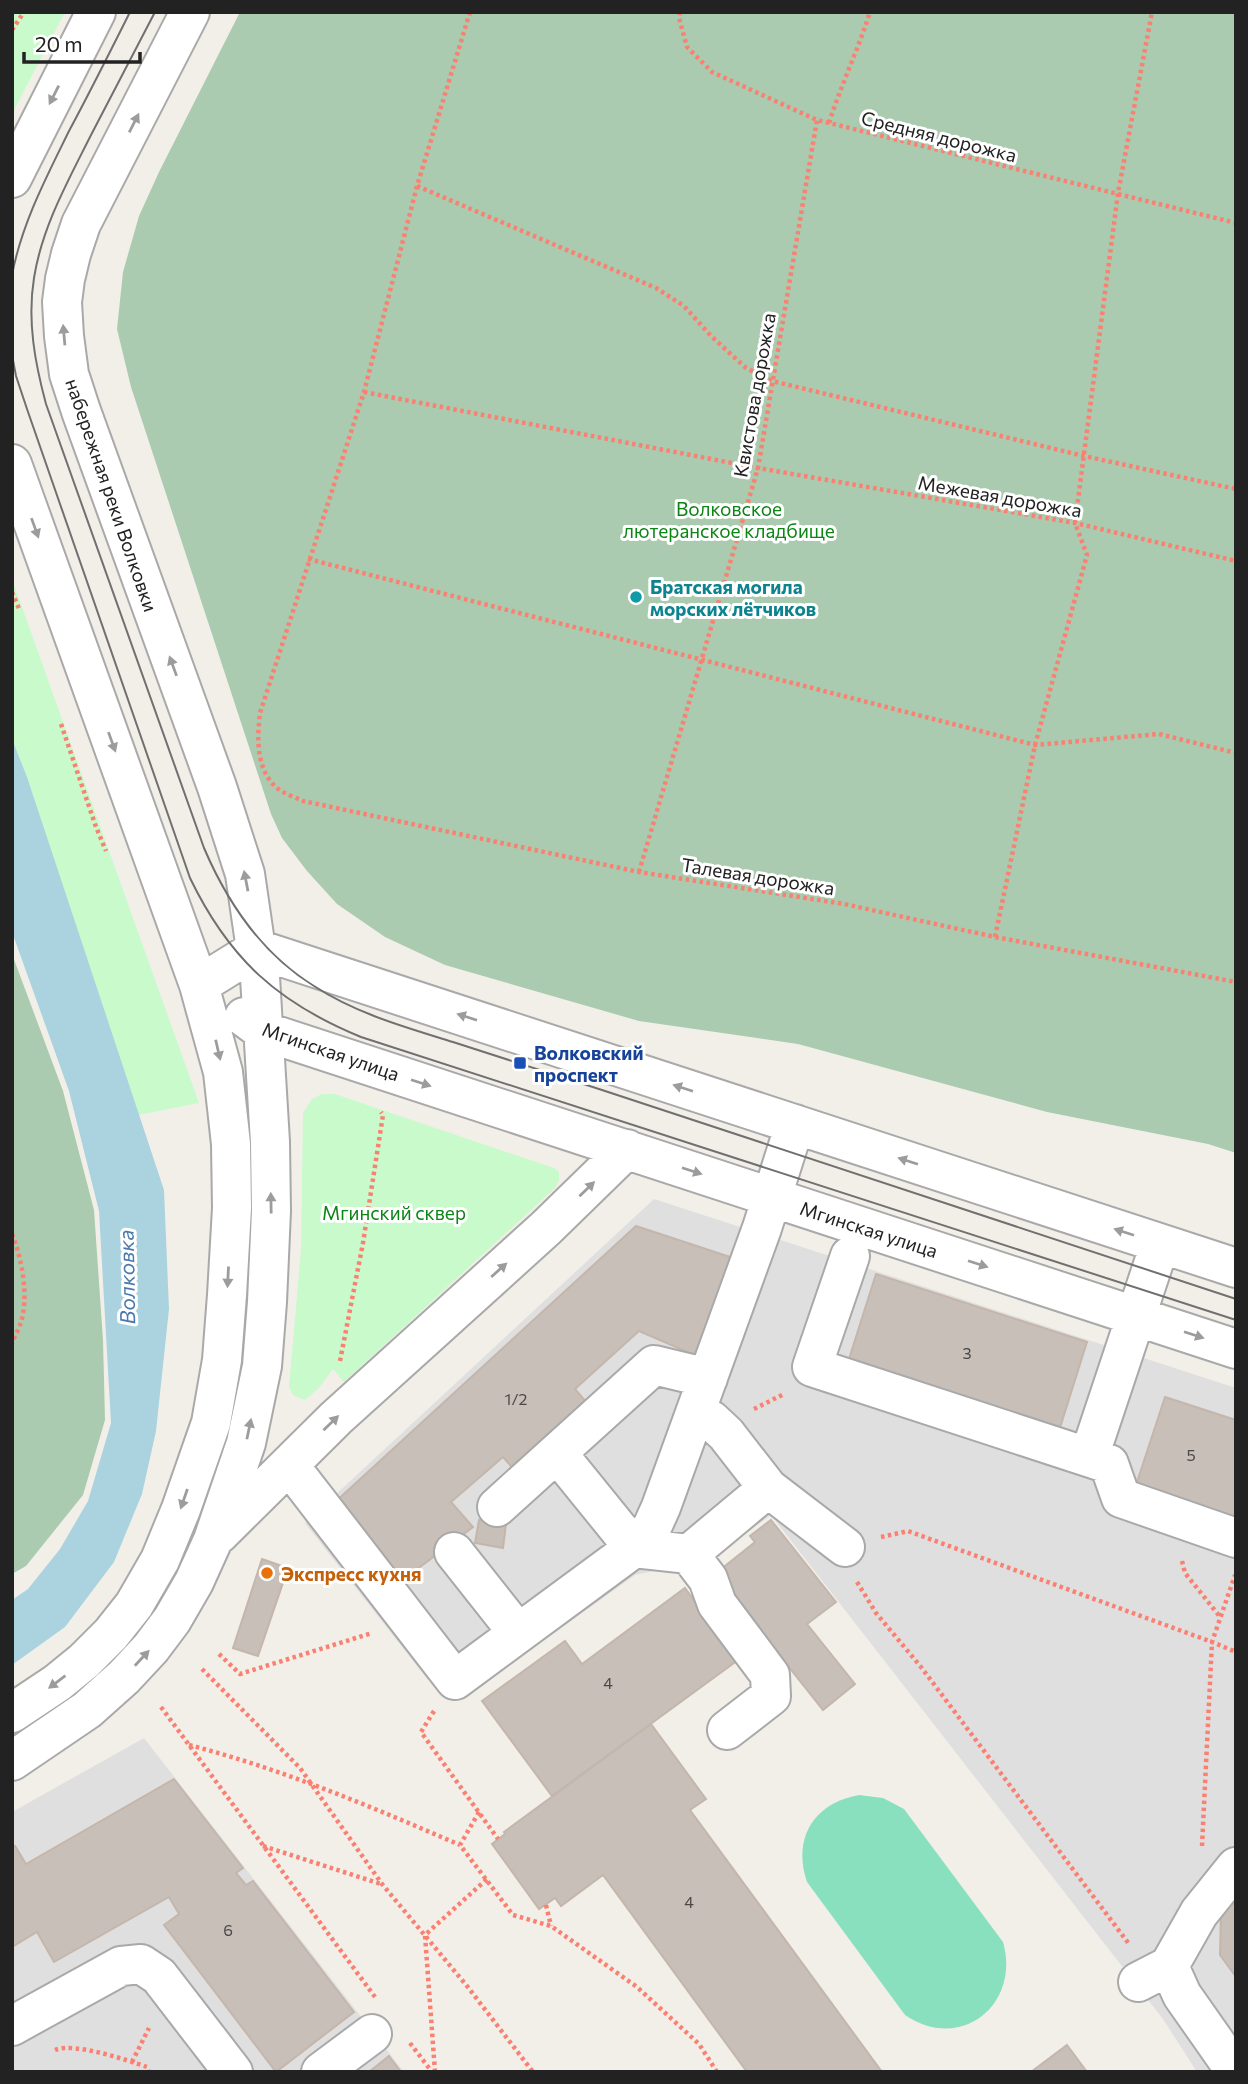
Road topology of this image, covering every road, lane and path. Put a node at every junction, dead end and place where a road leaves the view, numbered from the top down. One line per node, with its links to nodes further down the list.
1 (24, 12): 8 (path)
2 (96, 12): 11 (street, one-way to 11)
3 (190, 12): 29 (street, набережная реки Волковки, one-way to 3)
4 (470, 12): 12 (path)
5 (680, 12): 9 (path, Средняя дорожка)
6 (870, 12): 10 (path)
7 (1152, 12): 13 (path)
8 (12, 30)
9 (817, 120): 10 (path, Средняя дорожка); 15 (path, Квистова дорожка)
10 (829, 123): 13 (path, Средняя дорожка)
11 (12, 178)
12 (417, 187): 15 (path); 16 (path)
13 (1118, 193): 14 (path, Средняя дорожка); 17 (path)
14 (1236, 223)
15 (772, 381): 17 (path); 19 (path, Квистова дорожка)
16 (363, 392): 19 (path, Межевая дорожка); 22 (path)
17 (1084, 456): 20 (path); 21 (path)
18 (12, 464): 31 (street, one-way to 31)
19 (758, 468): 21 (path, Межевая дорожка); 24 (path, Квистова дорожка)
20 (1236, 489)
21 (1075, 523): 23 (path, Межевая дорожка); 25 (path)
22 (309, 559): 24 (path); 27 (path, Талевая дорожка)
23 (1236, 561)
24 (702, 661): 25 (path); 27 (path, Квистова дорожка)
25 (1035, 745): 26 (path); 28 (path)
26 (1236, 753)
27 (639, 872): 28 (path, Талевая дорожка)
28 (995, 937): 30 (path, Талевая дорожка)
29 (257, 949): 31 (street); 32 (street); 34 (street, one-way to 29)
30 (1236, 982)
31 (199, 985): 32 (street, Мгинская улица); 70 (street, one-way to 70)
32 (263, 1031): 35 (street, Мгинская улица, one-way to 35); 55 (street, one-way to 32)
33 (379, 1108): 44 (path)
34 (795, 1124): 36 (street); 38 (street, one-way to 34)
35 (627, 1149): 36 (street, Мгинская улица, one-way to 36); 49 (street, one-way to 35)
36 (771, 1197): 41 (street, Мгинская улица, one-way to 41); 46 (street)
37 (12, 1234): 42 (path)
38 (1160, 1244): 40 (street); 41 (street)
39 (850, 1256): 45 (street)
40 (1236, 1268)
41 (1136, 1316): 43 (street, Мгинская улица, one-way to 43); 48 (street)
42 (12, 1343)
43 (1236, 1349)
44 (339, 1364)
45 (813, 1367): 46 (path); 48 (street)
46 (708, 1406): 47 (street); 50 (street); 57 (street)
47 (557, 1453): 51 (street); 57 (street)
48 (1088, 1457): 52 (street)
49 (289, 1465): 55 (street); 62 (street)
50 (768, 1488): 56 (street); 59 (street)
51 (497, 1507)
52 (1170, 1516): 54 (street); 61 (path)
53 (908, 1531): 64 (path)
54 (1236, 1538)
55 (213, 1540): 73 (street, one-way to 55)
56 (845, 1546): 86 (path)
57 (634, 1548): 59 (street); 63 (street)
58 (454, 1552): 63 (street)
59 (689, 1554): 71 (street)
60 (1236, 1574): 61 (path)
61 (1221, 1618): 64 (path)
62 (411, 1622): 66 (path); 68 (street)
63 (518, 1633): 68 (street)
64 (1212, 1642): 65 (path); 83 (path)
65 (1236, 1653)
66 (219, 1654)
67 (202, 1669): 74 (path)
68 (455, 1680): 75 (path)
69 (161, 1707): 72 (path)
70 (12, 1713)
71 (727, 1730)
72 (189, 1745): 74 (path); 78 (path)
73 (12, 1761)
74 (315, 1787): 77 (path); 81 (path)
75 (479, 1812): 76 (path); 77 (path)
76 (498, 1839)
77 (460, 1845): 80 (path)
78 (263, 1846): 81 (path); 87 (path)
79 (1236, 1867): 83 (street)
80 (487, 1879): 84 (path); 85 (path)
81 (382, 1884): 85 (path)
82 (546, 1905): 84 (path)
83 (1199, 1913): 86 (street)
84 (551, 1926): 96 (path)
85 (425, 1935): 94 (path); 95 (path)
86 (1154, 1974): 90 (street)
87 (385, 2025): 93 (street); 94 (path)
88 (12, 2026): 92 (street)
89 (54, 2051): 91 (path)
90 (1236, 2071)
91 (149, 2072)
92 (233, 2072)
93 (321, 2072)
94 (434, 2072)
95 (533, 2072)
96 (718, 2072)

